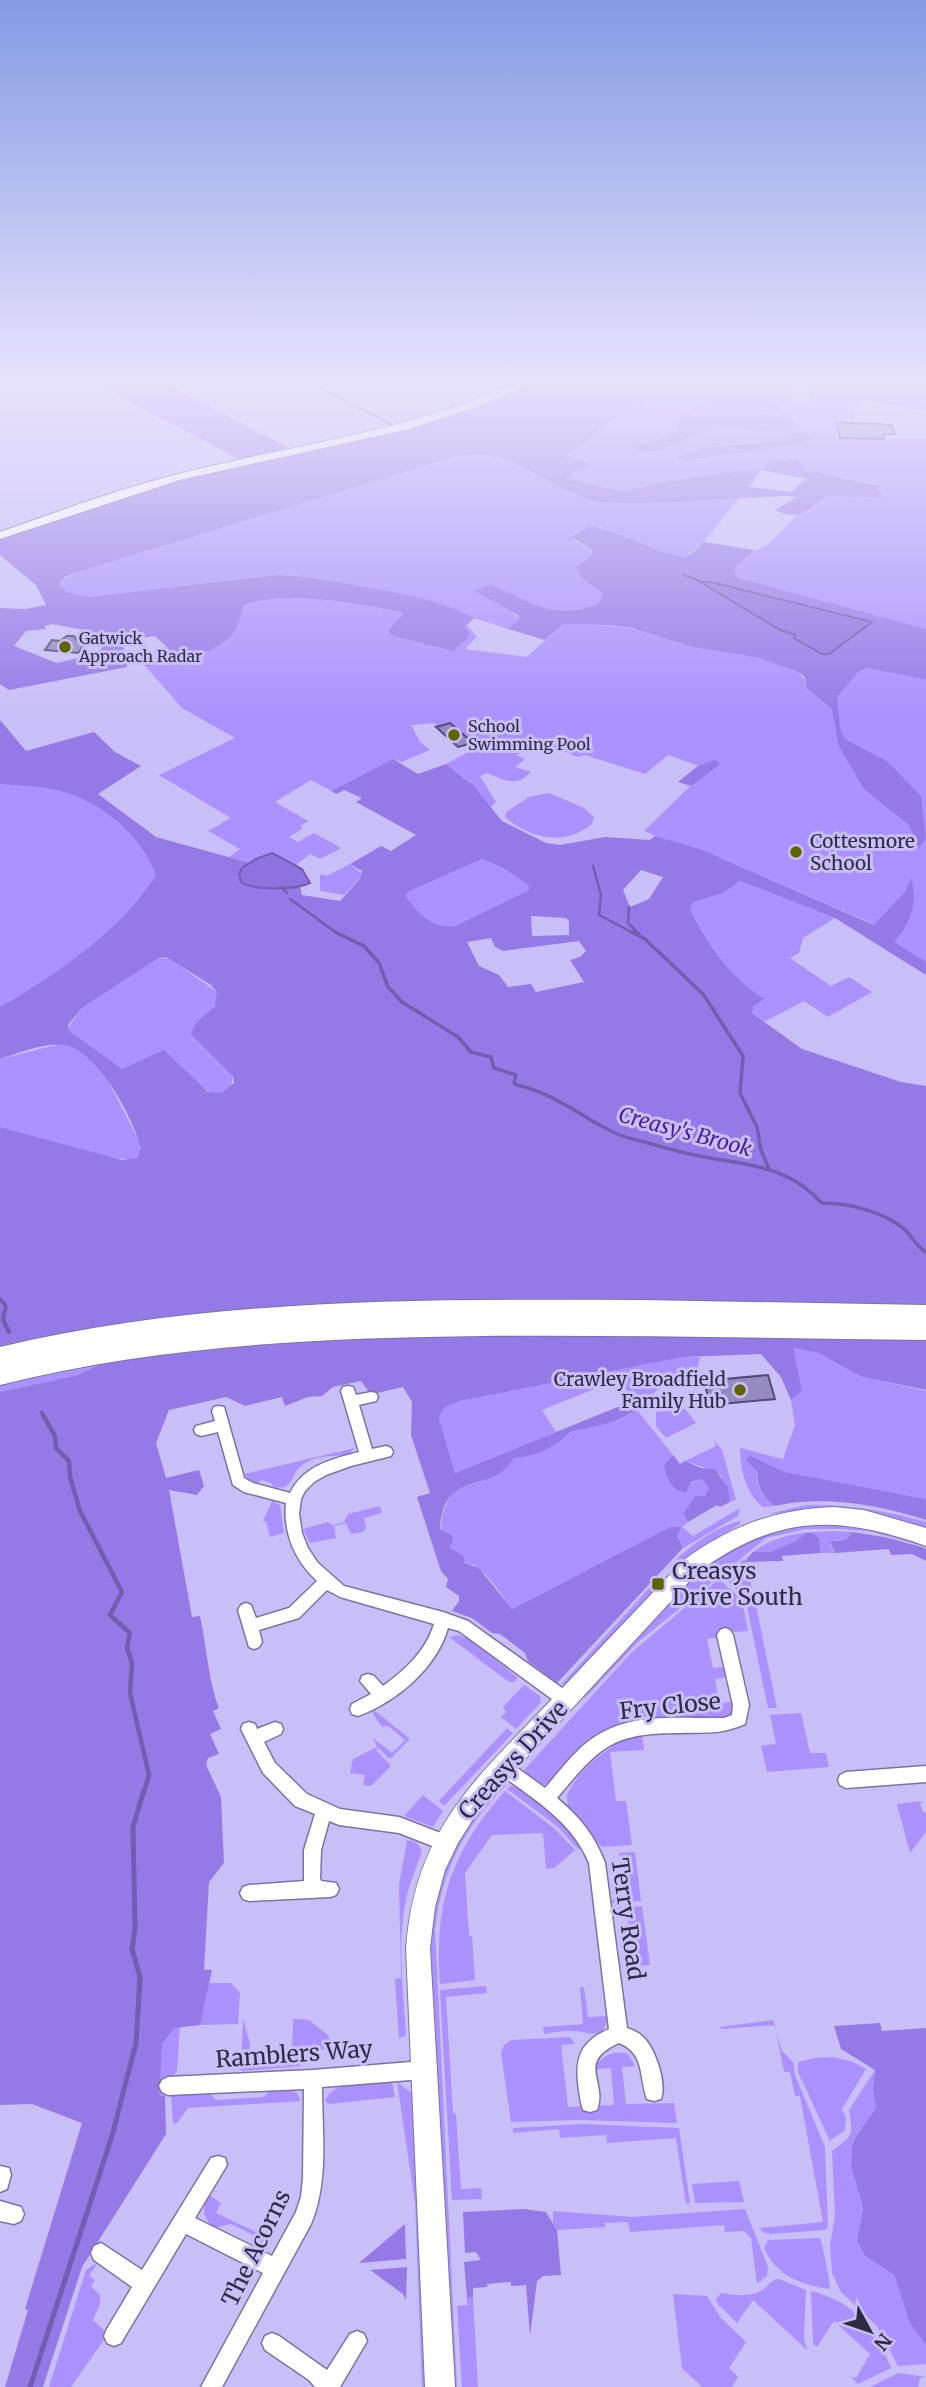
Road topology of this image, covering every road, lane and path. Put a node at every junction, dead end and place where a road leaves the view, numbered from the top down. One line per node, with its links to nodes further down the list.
1 (117, 495): 2 (street)
2 (0, 536)
3 (926, 1314): 5 (highway)
4 (926, 1331): 6 (highway)
5 (0, 1357)
6 (0, 1375)
7 (350, 1396): 8 (street); 11 (street)
8 (371, 1397)
9 (201, 1430): 12 (street)
10 (386, 1452): 11 (street)
11 (367, 1456): 12 (street)
12 (292, 1499): 14 (street)
13 (926, 1536): 21 (street, Creasys Drive)
14 (326, 1582): 16 (street); 17 (street)
15 (246, 1610): 17 (street)
16 (443, 1619): 20 (street); 21 (street)
17 (253, 1634)
18 (725, 1634): 27 (street, Fry Close)
19 (368, 1681): 20 (street)
20 (383, 1696): 22 (street)
21 (566, 1700): 24 (street, Creasys Drive)
22 (358, 1709)
23 (275, 1729): 28 (street)
24 (503, 1767): 27 (street, Terry Road); 29 (street, Creasys Drive)
25 (926, 1774): 26 (street)
26 (846, 1780)
27 (545, 1800): 31 (street, Terry Road)
28 (324, 1812): 29 (street); 30 (street)
29 (445, 1843): 32 (street, Creasys Drive)
30 (249, 1893)
31 (619, 2034): 35 (street); 36 (street)
32 (423, 2070): 33 (street, Ramblers Way); 47 (street, Creasys Drive)
33 (313, 2079): 34 (street, Ramblers Way); 40 (street, The Acorns)
34 (168, 2087)
35 (654, 2092)
36 (590, 2103)
37 (218, 2165): 38 (street)
38 (182, 2222): 40 (street); 41 (street)
39 (101, 2253): 41 (street)
40 (276, 2269): 45 (street, The Acorns)
41 (145, 2284): 42 (street)
42 (114, 2336)
43 (356, 2341): 46 (street)
44 (272, 2343): 46 (street)
45 (211, 2387)
46 (329, 2387)
47 (440, 2387)

